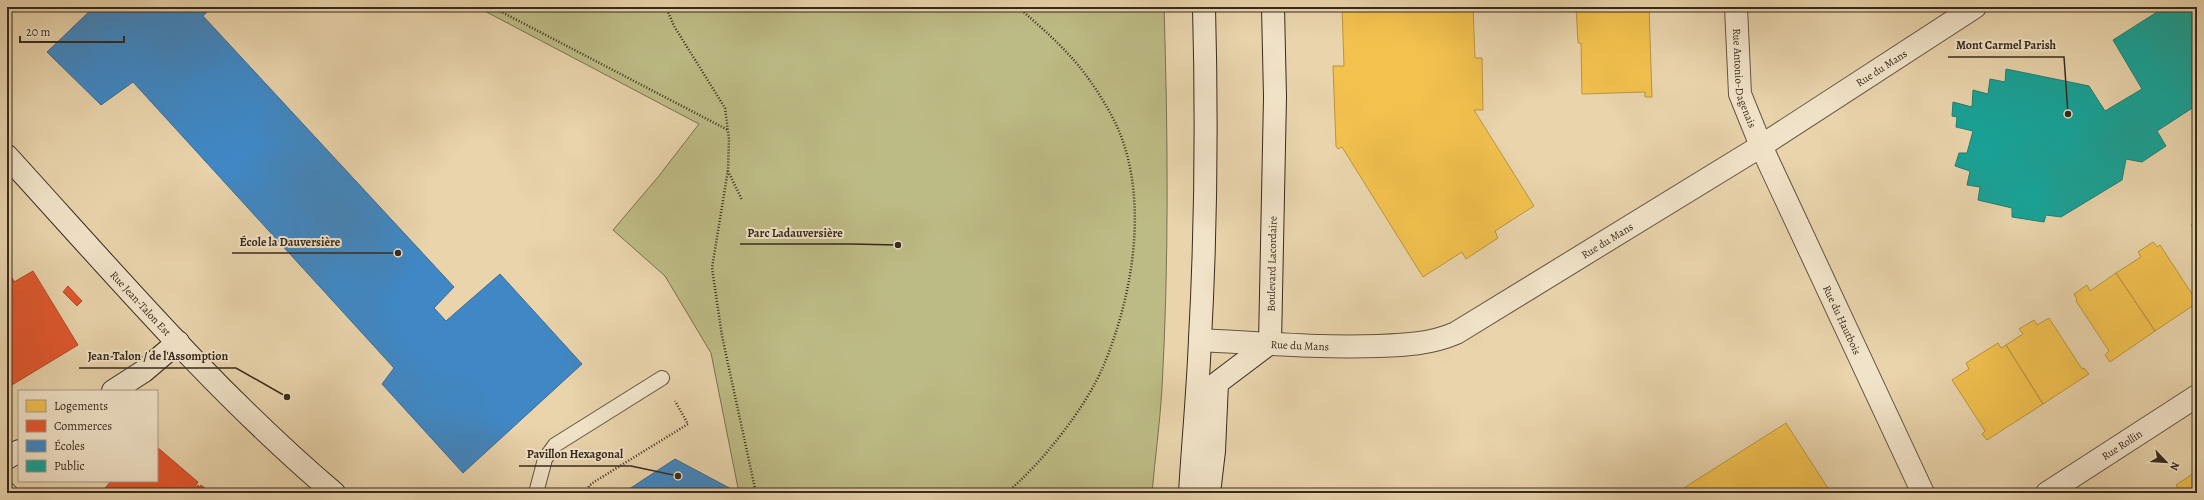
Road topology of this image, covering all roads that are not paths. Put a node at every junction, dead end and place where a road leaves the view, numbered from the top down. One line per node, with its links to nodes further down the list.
1 (1204, 7): 7 (street)
2 (1273, 7): 9 (street, Boulevard Lacordaire)
3 (1736, 7): 5 (street, Rue Antonio-Dagenais)
4 (1975, 7): 5 (street, Rue du Mans)
5 (1761, 146): 9 (street, Rue du Mans); 21 (street, Rue du Hautbois)
6 (7, 156): 8 (street, Rue Jean-Talon Est)
7 (1200, 340): 9 (street, Rue du Mans); 19 (street)
8 (178, 342): 11 (street); 17 (street, Rue Jean-Talon Est)
9 (1270, 343): 20 (street)
10 (662, 378): 18 (lane)
11 (115, 390)
12 (2197, 396): 22 (street, Rue Rollin)
13 (18, 452): 14 (street)
14 (7, 458)
15 (7, 489): 16 (lane)
16 (11, 493)
17 (334, 493)
18 (536, 493)
19 (1190, 493)
20 (1209, 493)
21 (1923, 493)
22 (2047, 493)

